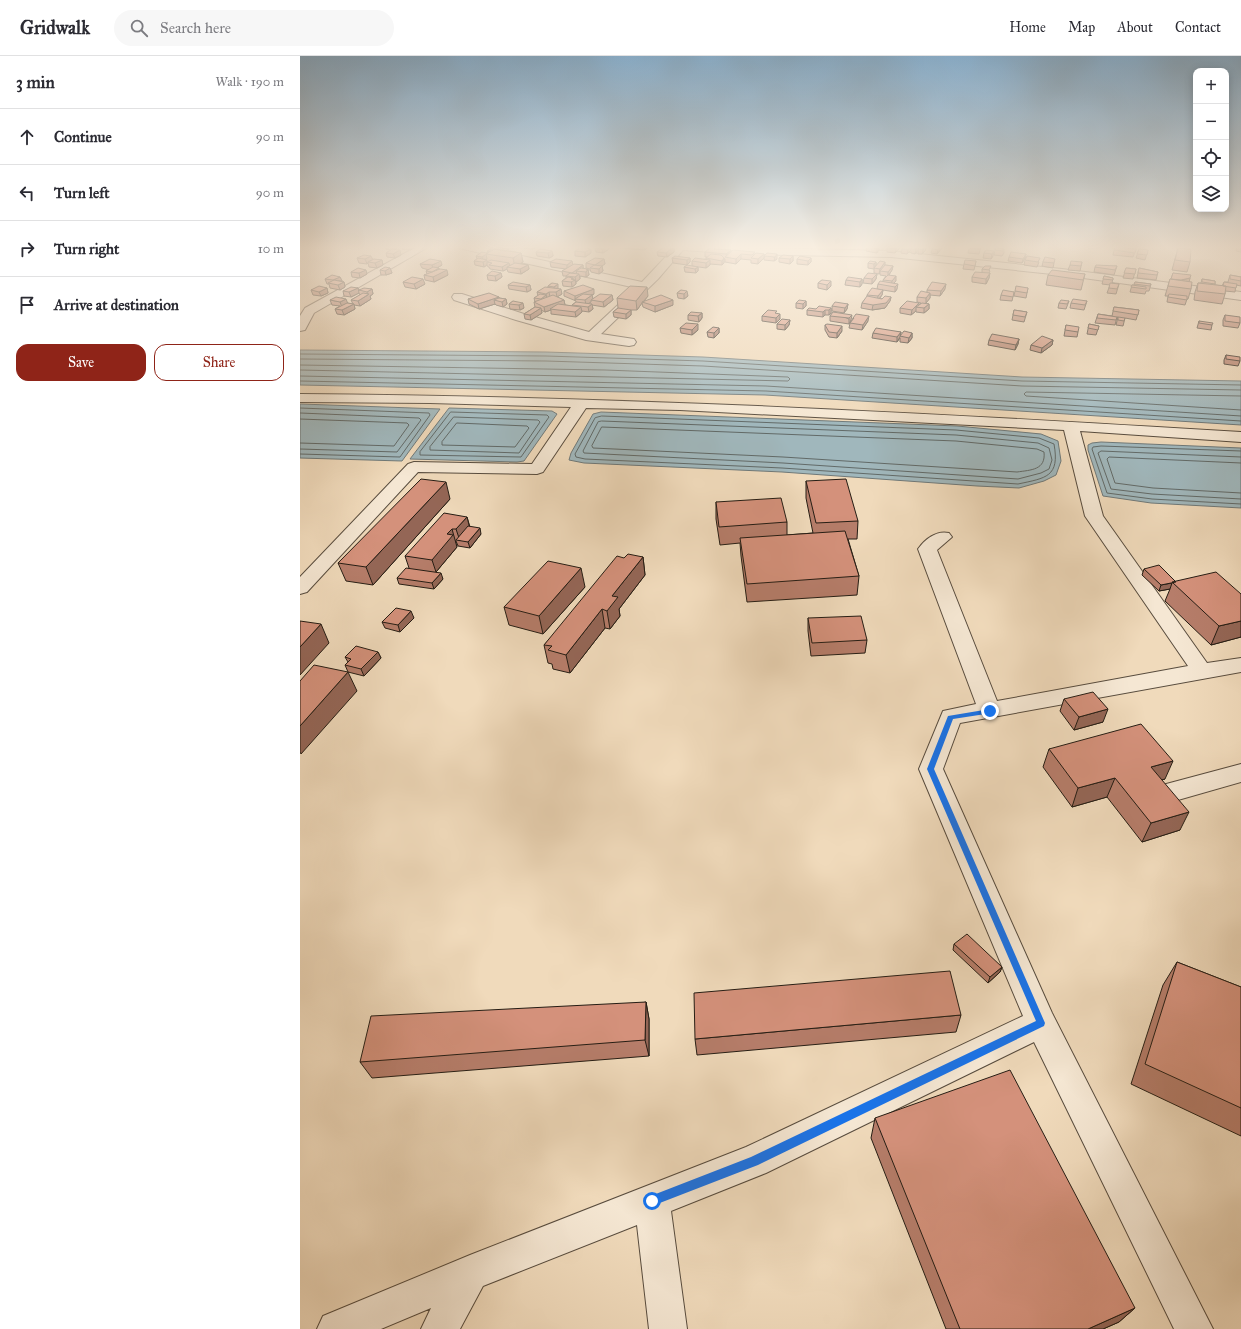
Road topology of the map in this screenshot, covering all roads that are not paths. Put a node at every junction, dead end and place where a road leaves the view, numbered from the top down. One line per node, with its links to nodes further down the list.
1 (319, 305): 4 (street)
2 (484, 305): 5 (street)
3 (624, 305): 5 (street)
4 (300, 327)
5 (591, 337): 6 (street)
6 (629, 342)
7 (300, 398): 8 (street)
8 (581, 404): 9 (street); 12 (street)
9 (1071, 426): 10 (street); 14 (street)
10 (1241, 437)
11 (943, 537): 15 (street)
12 (300, 588)
13 (1241, 666): 14 (street)
14 (1202, 671): 15 (street)
15 (990, 711): 18 (street)
16 (1241, 772): 17 (street)
17 (1164, 794)
18 (1041, 1023): 19 (street); 24 (street)
19 (652, 1201): 20 (street); 23 (street)
20 (470, 1273): 21 (street); 22 (street)
21 (336, 1329)
22 (440, 1329)
23 (668, 1329)
24 (1194, 1329)

